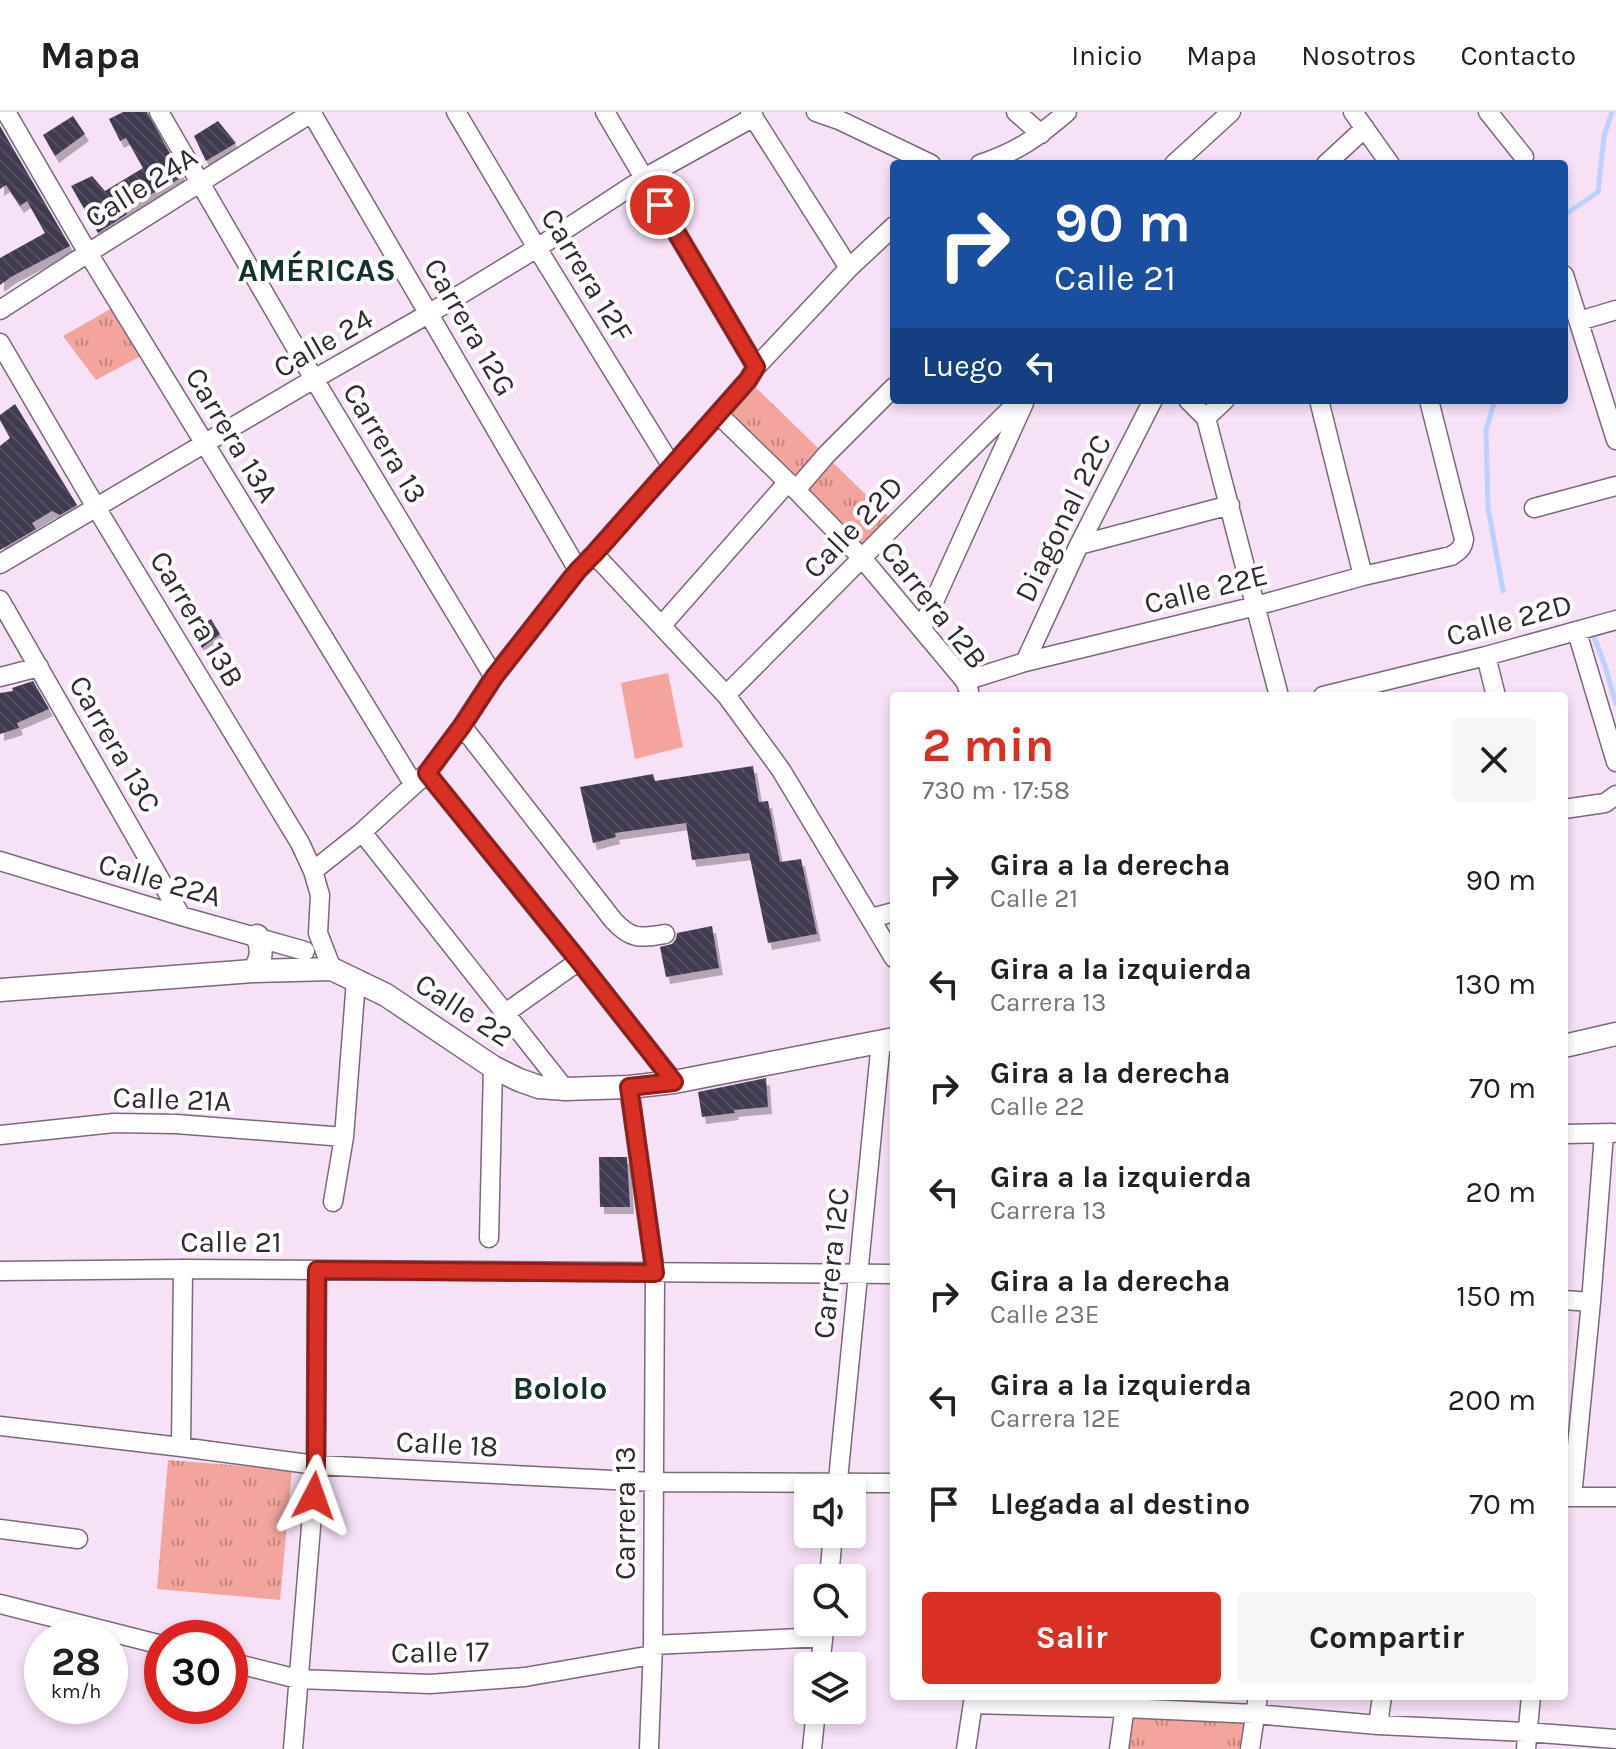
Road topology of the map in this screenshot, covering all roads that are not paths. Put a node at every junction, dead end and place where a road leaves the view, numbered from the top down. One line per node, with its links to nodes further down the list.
1 (6, 112): 26 (street, Carrera 13A)
2 (159, 112): 23 (street, Carrera 13)
3 (312, 112): 23 (street, Calle 24A); 31 (street, Carrera 12G)
4 (456, 112): 25 (street, Carrera 12F)
5 (605, 112): 22 (street)
6 (816, 112): 13 (street)
7 (1016, 112): 15 (street)
8 (1067, 112): 15 (street)
9 (1231, 112): 19 (street)
10 (1353, 112): 14 (street)
11 (1488, 112): 16 (street)
12 (752, 114): 22 (street, Calle 24); 27 (street)
13 (837, 116): 17 (street)
14 (1365, 128): 20 (street); 21 (street)
15 (1041, 134): 18 (street)
16 (1524, 157)
17 (923, 160)
18 (992, 160)
19 (1178, 160)
20 (1330, 160)
21 (1387, 160)
22 (644, 178): 25 (street, Calle 24); 34 (street)
23 (200, 184): 26 (street, Calle 24A); 35 (street, Carrera 13)
24 (890, 230): 27 (street)
25 (537, 248): 31 (street, Calle 24); 48 (street, Carrera 12F)
26 (88, 253): 29 (street, Calle 24A); 47 (street, Carrera 13A)
27 (849, 268): 34 (street)
28 (1568, 287): 32 (street)
29 (0, 310)
30 (1616, 310): 32 (street)
31 (430, 313): 35 (street, Calle 24); 58 (street, Carrera 12G)
32 (1579, 321): 46 (street)
33 (0, 343): 53 (street, Carrera 13B)
34 (756, 367): 44 (street)
35 (314, 379): 47 (street, Calle 24); 70 (street, Carrera 13)
36 (890, 391): 49 (street)
37 (1019, 404): 56 (street, Calle 22D)
38 (1021, 404): 64 (street)
39 (1151, 404): 54 (street, Diagonal 22C)
40 (1192, 404): 45 (street)
41 (1221, 404): 45 (street)
42 (1320, 404): 59 (street)
43 (1430, 404): 59 (street, Calle 22E)
44 (718, 414): 48 (street); 49 (street, Carrera 12B)
45 (1206, 418): 51 (street)
46 (1616, 440)
47 (205, 445): 53 (street, Calle 24); 79 (street, Carrera 13A)
48 (671, 465): 55 (street)
49 (791, 486): 56 (street, Carrera 12B); 63 (street)
50 (1616, 486): 52 (street)
51 (1230, 505): 54 (street); 61 (street)
52 (1534, 508)
53 (97, 509): 57 (street, Calle 24); 84 (street, Carrera 13B)
54 (1079, 545): 67 (street, Diagonal 22C)
55 (594, 554): 58 (street); 63 (street)
56 (862, 558): 64 (street, Carrera 12B); 76 (street, Calle 22D)
57 (0, 564)
58 (578, 570): 70 (street)
59 (1363, 576): 61 (street, Calle 22E)
60 (0, 600): 68 (street, Carrera 13C)
61 (1256, 606): 67 (street, Calle 22E); 73 (street)
62 (1616, 620): 65 (street, Calle 22D)
63 (662, 625): 76 (street)
64 (922, 628): 72 (street, Carrera 12B)
65 (1577, 632): 66 (street, Calle 22D); 78 (street)
66 (1486, 656): 71 (street, Calle 22D); 75 (street)
67 (1025, 662): 72 (street, Calle 22E)
68 (39, 667): 69 (street); 86 (street, Carrera 13C)
69 (0, 677)
70 (494, 677): 77 (street)
71 (1390, 688): 74 (street, Calle 22D)
72 (966, 689)
73 (1278, 692)
74 (1356, 692)
75 (1495, 692)
76 (726, 695): 87 (street)
77 (462, 726): 79 (street); 89 (street)
78 (1616, 762)
79 (421, 779): 82 (street); 93 (street)
80 (1616, 795): 81 (street)
81 (1568, 808)
82 (362, 832): 84 (street); 98 (street)
83 (0, 861): 86 (street, Calle 22A)
84 (313, 871): 88 (street, Carrera 13B)
85 (890, 913): 87 (street)
86 (181, 916): 90 (street, Calle 22A)
87 (871, 918): 91 (street)
88 (318, 933): 92 (street); 94 (street, Carrera 13B)
89 (665, 934)
90 (257, 936): 92 (street, Calle 22A); 95 (street)
91 (890, 951)
92 (300, 960): 94 (street, Calle 22); 95 (street, Calle 22)
93 (579, 961): 98 (street); 103 (street)
94 (332, 969): 96 (street, Calle 22)
95 (253, 971): 97 (street, Calle 22)
96 (356, 980): 102 (street, Calle 22); 109 (street)
97 (0, 990)
98 (504, 1014): 105 (street)
99 (1616, 1034): 101 (street)
100 (887, 1040): 103 (street, Calle 22); 116 (street, Carrera 12C)
101 (1568, 1045)
102 (493, 1067): 105 (street, Calle 22); 111 (street)
103 (674, 1082): 104 (street, Calle 22)
104 (629, 1087): 105 (street, Calle 22); 115 (street, Carrera 13)
105 (565, 1089)
106 (1610, 1133): 107 (street); 119 (street)
107 (1568, 1134)
108 (0, 1135): 109 (street, Calle 21A)
109 (344, 1137): 110 (street)
110 (333, 1202)
111 (489, 1238)
112 (183, 1269): 113 (street, Calle 21); 114 (street, Calle 21); 121 (street)
113 (317, 1270): 115 (street, Calle 21); 122 (street)
114 (0, 1271)
115 (655, 1273): 116 (street, Calle 21); 124 (street, Carrera 13)
116 (858, 1273): 117 (street, Calle 21); 123 (street, Carrera 12C)
117 (890, 1274)
118 (1568, 1300): 119 (street)
119 (1591, 1302): 128 (street)
120 (0, 1426): 121 (street, Calle 18)
121 (181, 1447): 122 (street, Calle 18)
122 (316, 1465): 124 (street, Calle 18); 137 (street)
123 (839, 1476)
124 (653, 1482): 127 (street, Calle 18); 135 (street, Carrera 13)
125 (890, 1483): 126 (street, Calle 18)
126 (866, 1484)
127 (794, 1485)
128 (1568, 1497): 129 (street)
129 (1616, 1497)
130 (0, 1529): 131 (street)
131 (78, 1539)
132 (0, 1604): 134 (street)
133 (794, 1633): 135 (street, Calle 17)
134 (144, 1640)
135 (652, 1650): 137 (street, Calle 17); 148 (street, Carrera 13)
136 (248, 1666): 137 (street, Calle 17)
137 (298, 1679): 147 (street)
138 (973, 1700): 141 (street); 150 (street)
139 (1381, 1700): 144 (street)
140 (1531, 1700): 146 (street)
141 (1126, 1702): 142 (street); 151 (street)
142 (1257, 1705): 144 (street); 152 (street)
143 (815, 1724): 149 (street)
144 (1378, 1725): 146 (street)
145 (1616, 1739): 146 (street)
146 (1527, 1740)
147 (293, 1749)
148 (649, 1749)
149 (812, 1749)
150 (966, 1749)
151 (1119, 1749)
152 (1250, 1749)

